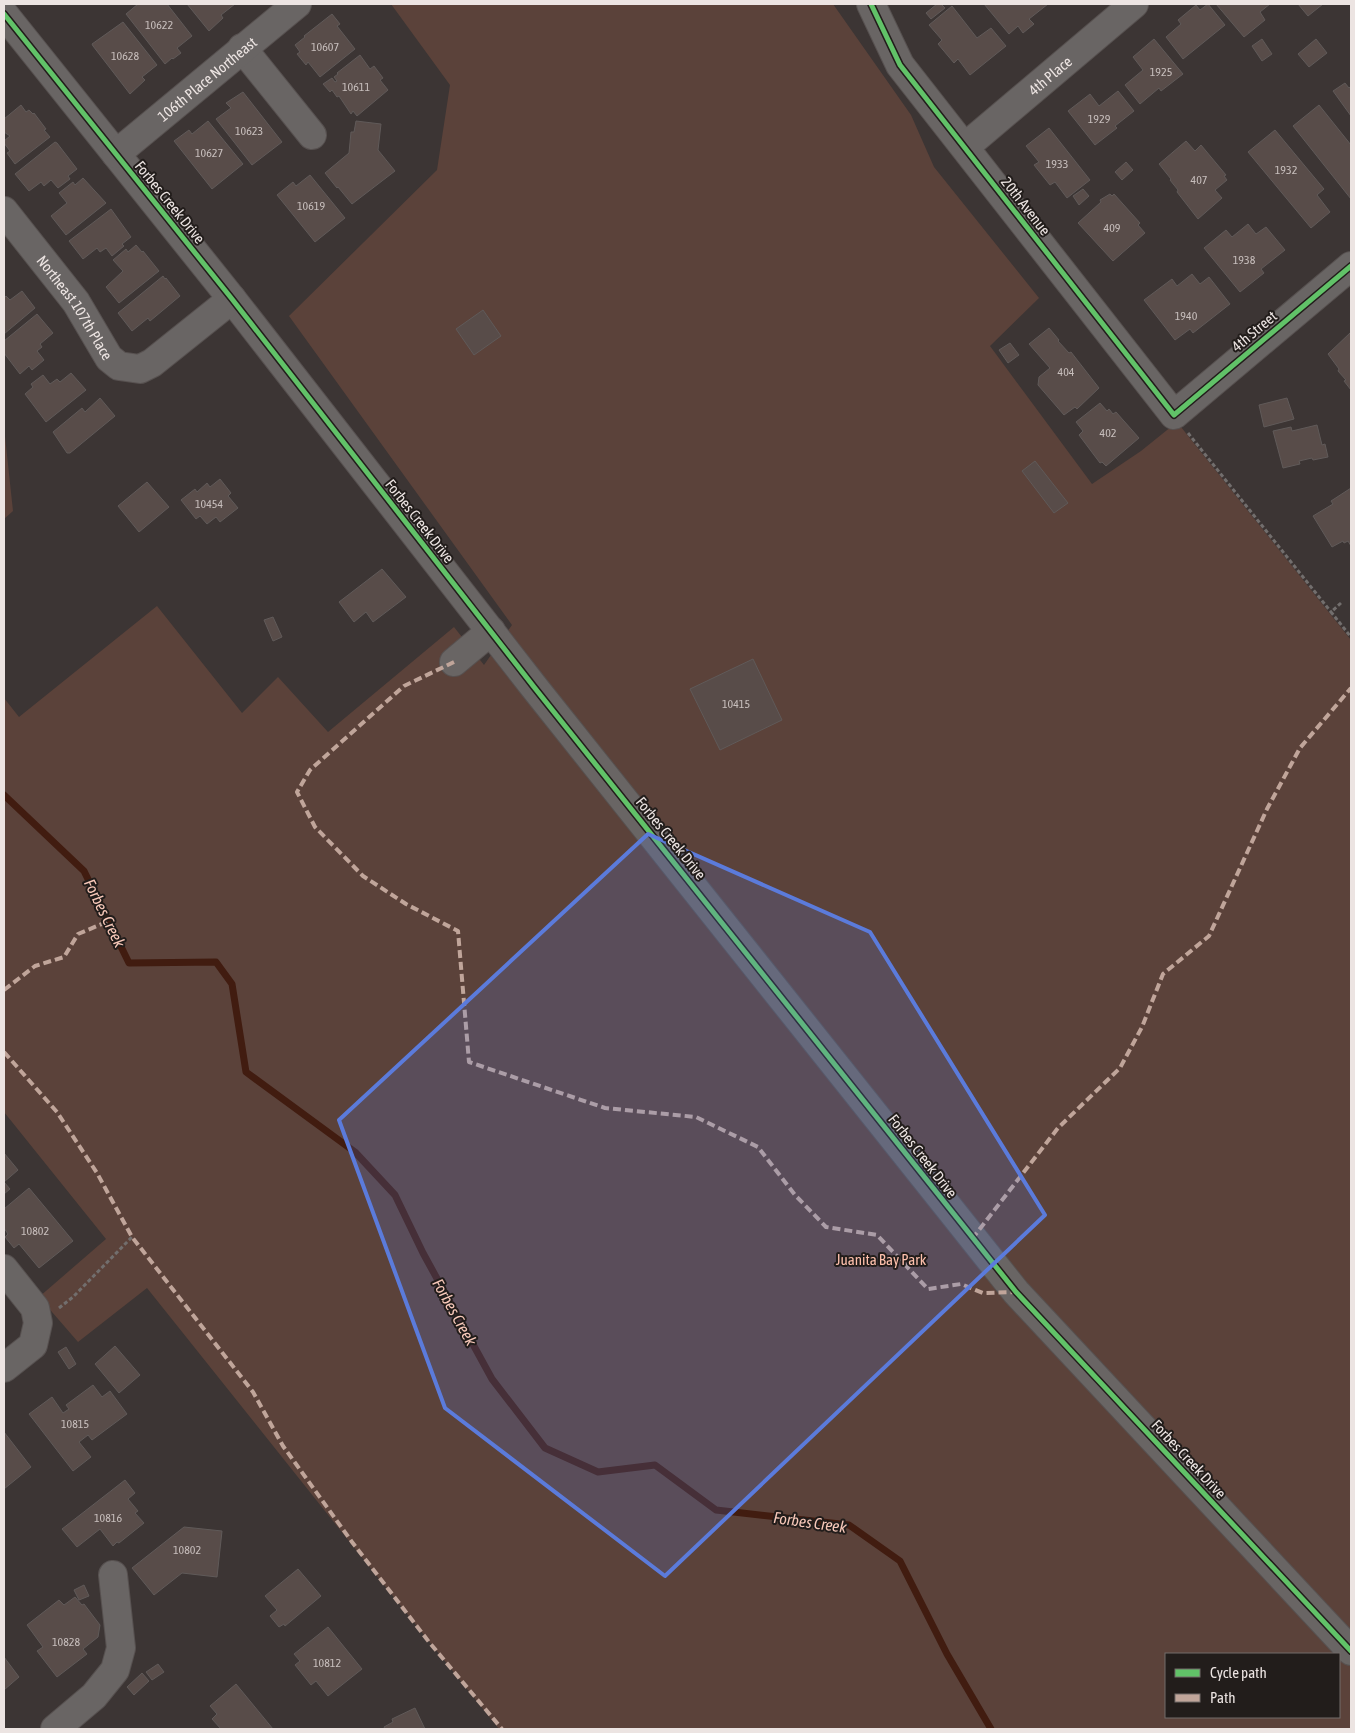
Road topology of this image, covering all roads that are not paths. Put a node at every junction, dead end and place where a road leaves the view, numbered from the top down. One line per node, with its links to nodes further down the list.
1 (297, 4): 5 (street, 106th Place Northeast)
2 (871, 4): 7 (street, 20th Avenue)
3 (1134, 4): 7 (street, 4th Place)
4 (4, 14): 8 (street, Forbes Creek Drive)
5 (242, 48): 6 (street); 8 (street, 106th Place Northeast)
6 (312, 135)
7 (965, 147): 12 (street, 20th Avenue)
8 (116, 154): 11 (street, Forbes Creek Drive)
9 (4, 211): 11 (street, Northeast 107th Place)
10 (1351, 266): 12 (street, 4th Street)
11 (232, 299): 13 (street, Forbes Creek Drive)
12 (1174, 415)
13 (491, 632): 14 (street); 18 (street, Forbes Creek Drive)
14 (454, 662)
15 (4, 1269): 16 (street)
16 (4, 1368)
17 (113, 1575): 19 (street)
18 (1351, 1651)
19 (54, 1729)

